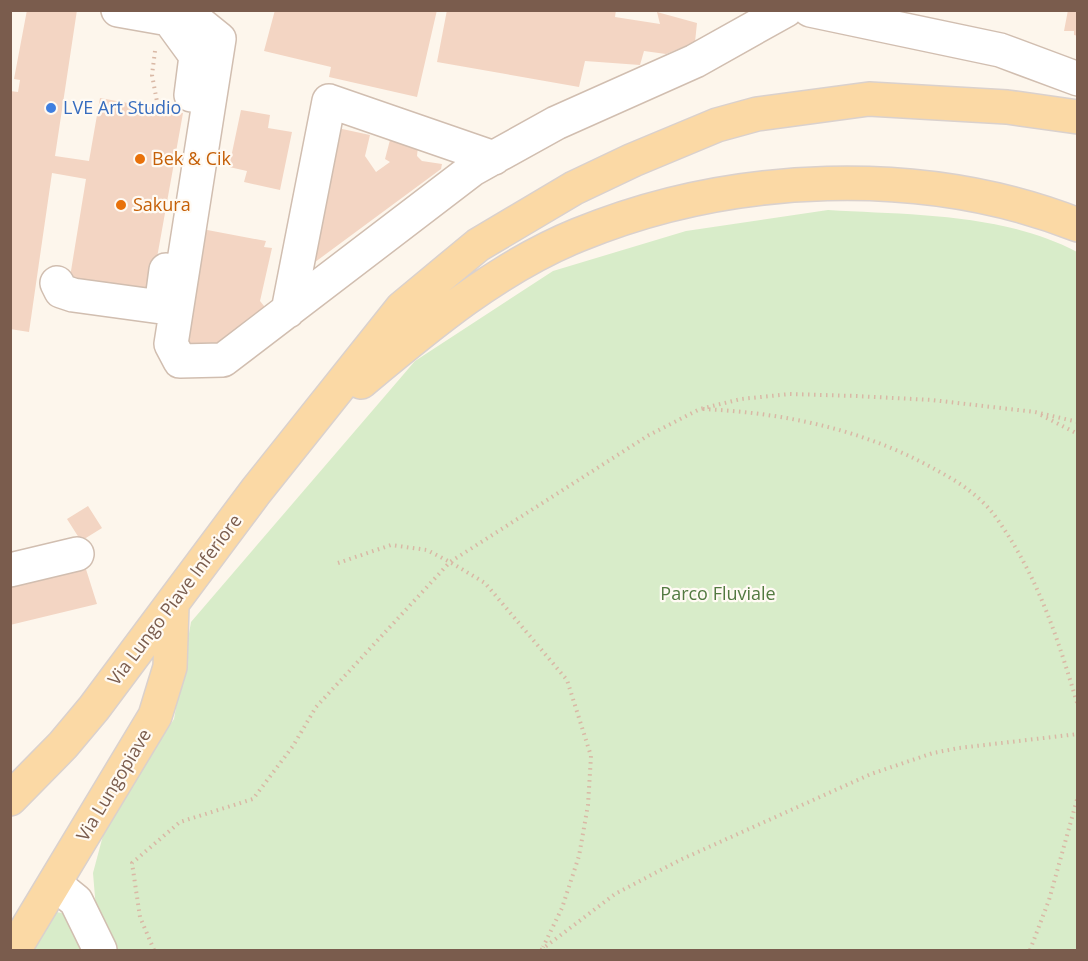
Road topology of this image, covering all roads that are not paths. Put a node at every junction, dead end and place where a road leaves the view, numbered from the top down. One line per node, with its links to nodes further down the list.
1 (118, 10): 4 (street)
2 (786, 10): 10 (street)
3 (810, 10): 5 (street)
4 (176, 15): 12 (street); 13 (street)
5 (996, 49): 6 (street); 7 (street); 8 (street)
6 (1077, 56)
7 (1077, 79)
8 (1077, 109)
9 (1077, 117): 14 (main road, Via Lungo Piave Inferiore)
10 (494, 158): 13 (street); 13 (street)
11 (1077, 225): 14 (main road, Via Lungo Piave Inferiore)
12 (57, 282)
13 (288, 311)
14 (333, 395): 17 (main road, Via Lungo Piave Inferiore)
15 (77, 554): 16 (street)
16 (10, 570)
17 (172, 606): 18 (main road, Via Lungo Piave Inferiore); 19 (main road, Via Lungopiave)
18 (10, 799)
19 (55, 884): 20 (main road, Via Lungopiave); 21 (street)
20 (14, 951)
21 (100, 951)

